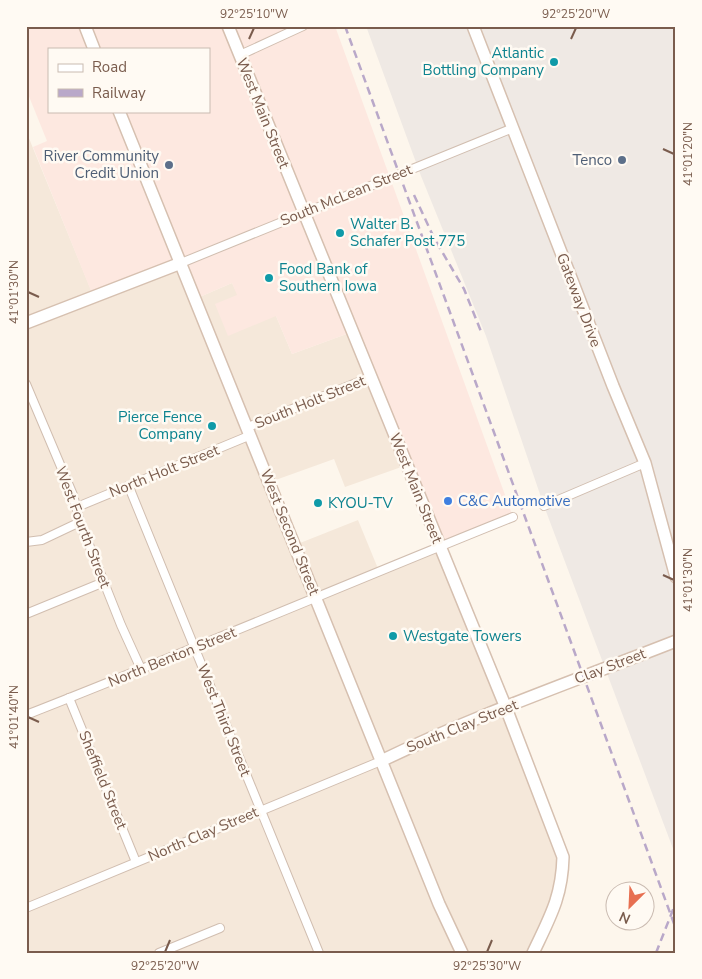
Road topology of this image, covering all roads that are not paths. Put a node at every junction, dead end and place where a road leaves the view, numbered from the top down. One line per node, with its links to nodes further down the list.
1 (85, 26): 5 (main road)
2 (228, 26): 6 (main road, West Main Street)
3 (303, 26): 6 (street)
4 (473, 26): 8 (main road, Gateway Drive)
5 (94, 48)
6 (240, 55): 9 (main road, West Main Street)
7 (119, 112): 10 (main road, West Second Street)
8 (513, 128): 9 (street, South McLean Street); 15 (main road, Gateway Drive)
9 (303, 213): 10 (street, South McLean Street); 12 (main road, West Main Street)
10 (181, 263): 11 (main road); 14 (main road, West Second Street)
11 (26, 323)
12 (371, 377): 14 (street, South Holt Street); 22 (main road, West Main Street)
13 (26, 384): 18 (street, West Fourth Street)
14 (249, 431): 16 (street, North Holt Street); 25 (main road, West Second Street)
15 (645, 463): 17 (street); 23 (main road, Gateway Drive)
16 (129, 486): 18 (street, North Holt Street); 28 (street, West Third Street)
17 (544, 506)
18 (76, 507): 20 (street, West Fourth Street)
19 (514, 517): 22 (street, North Benton Street)
20 (80, 522): 21 (street); 24 (street, West Fourth Street)
21 (26, 542)
22 (440, 546): 25 (street, North Benton Street); 32 (main road, West Main Street)
23 (676, 577)
24 (104, 582): 26 (street); 29 (street, West Fourth Street)
25 (316, 596): 28 (street, North Benton Street); 34 (main road, West Second Street)
26 (26, 614)
27 (676, 641): 30 (main road, Clay Street)
28 (195, 649): 29 (street, North Benton Street); 35 (street, West Third Street)
29 (142, 669): 31 (street, North Benton Street)
30 (544, 693): 32 (main road, South Clay Street)
31 (69, 698): 33 (street, North Benton Street); 36 (street, Sheffield Street)
32 (506, 708): 34 (main road, South Clay Street); 43 (main road, West Main Street)
33 (26, 714)
34 (381, 761): 35 (street, North Clay Street); 42 (main road, West Second Street)
35 (261, 810): 36 (street, North Clay Street); 39 (street, West Third Street)
36 (136, 862): 37 (street, North Clay Street)
37 (26, 908)
38 (220, 928): 40 (street)
39 (318, 951): 41 (street)
40 (159, 953)
41 (309, 953)
42 (462, 953)
43 (534, 953)

